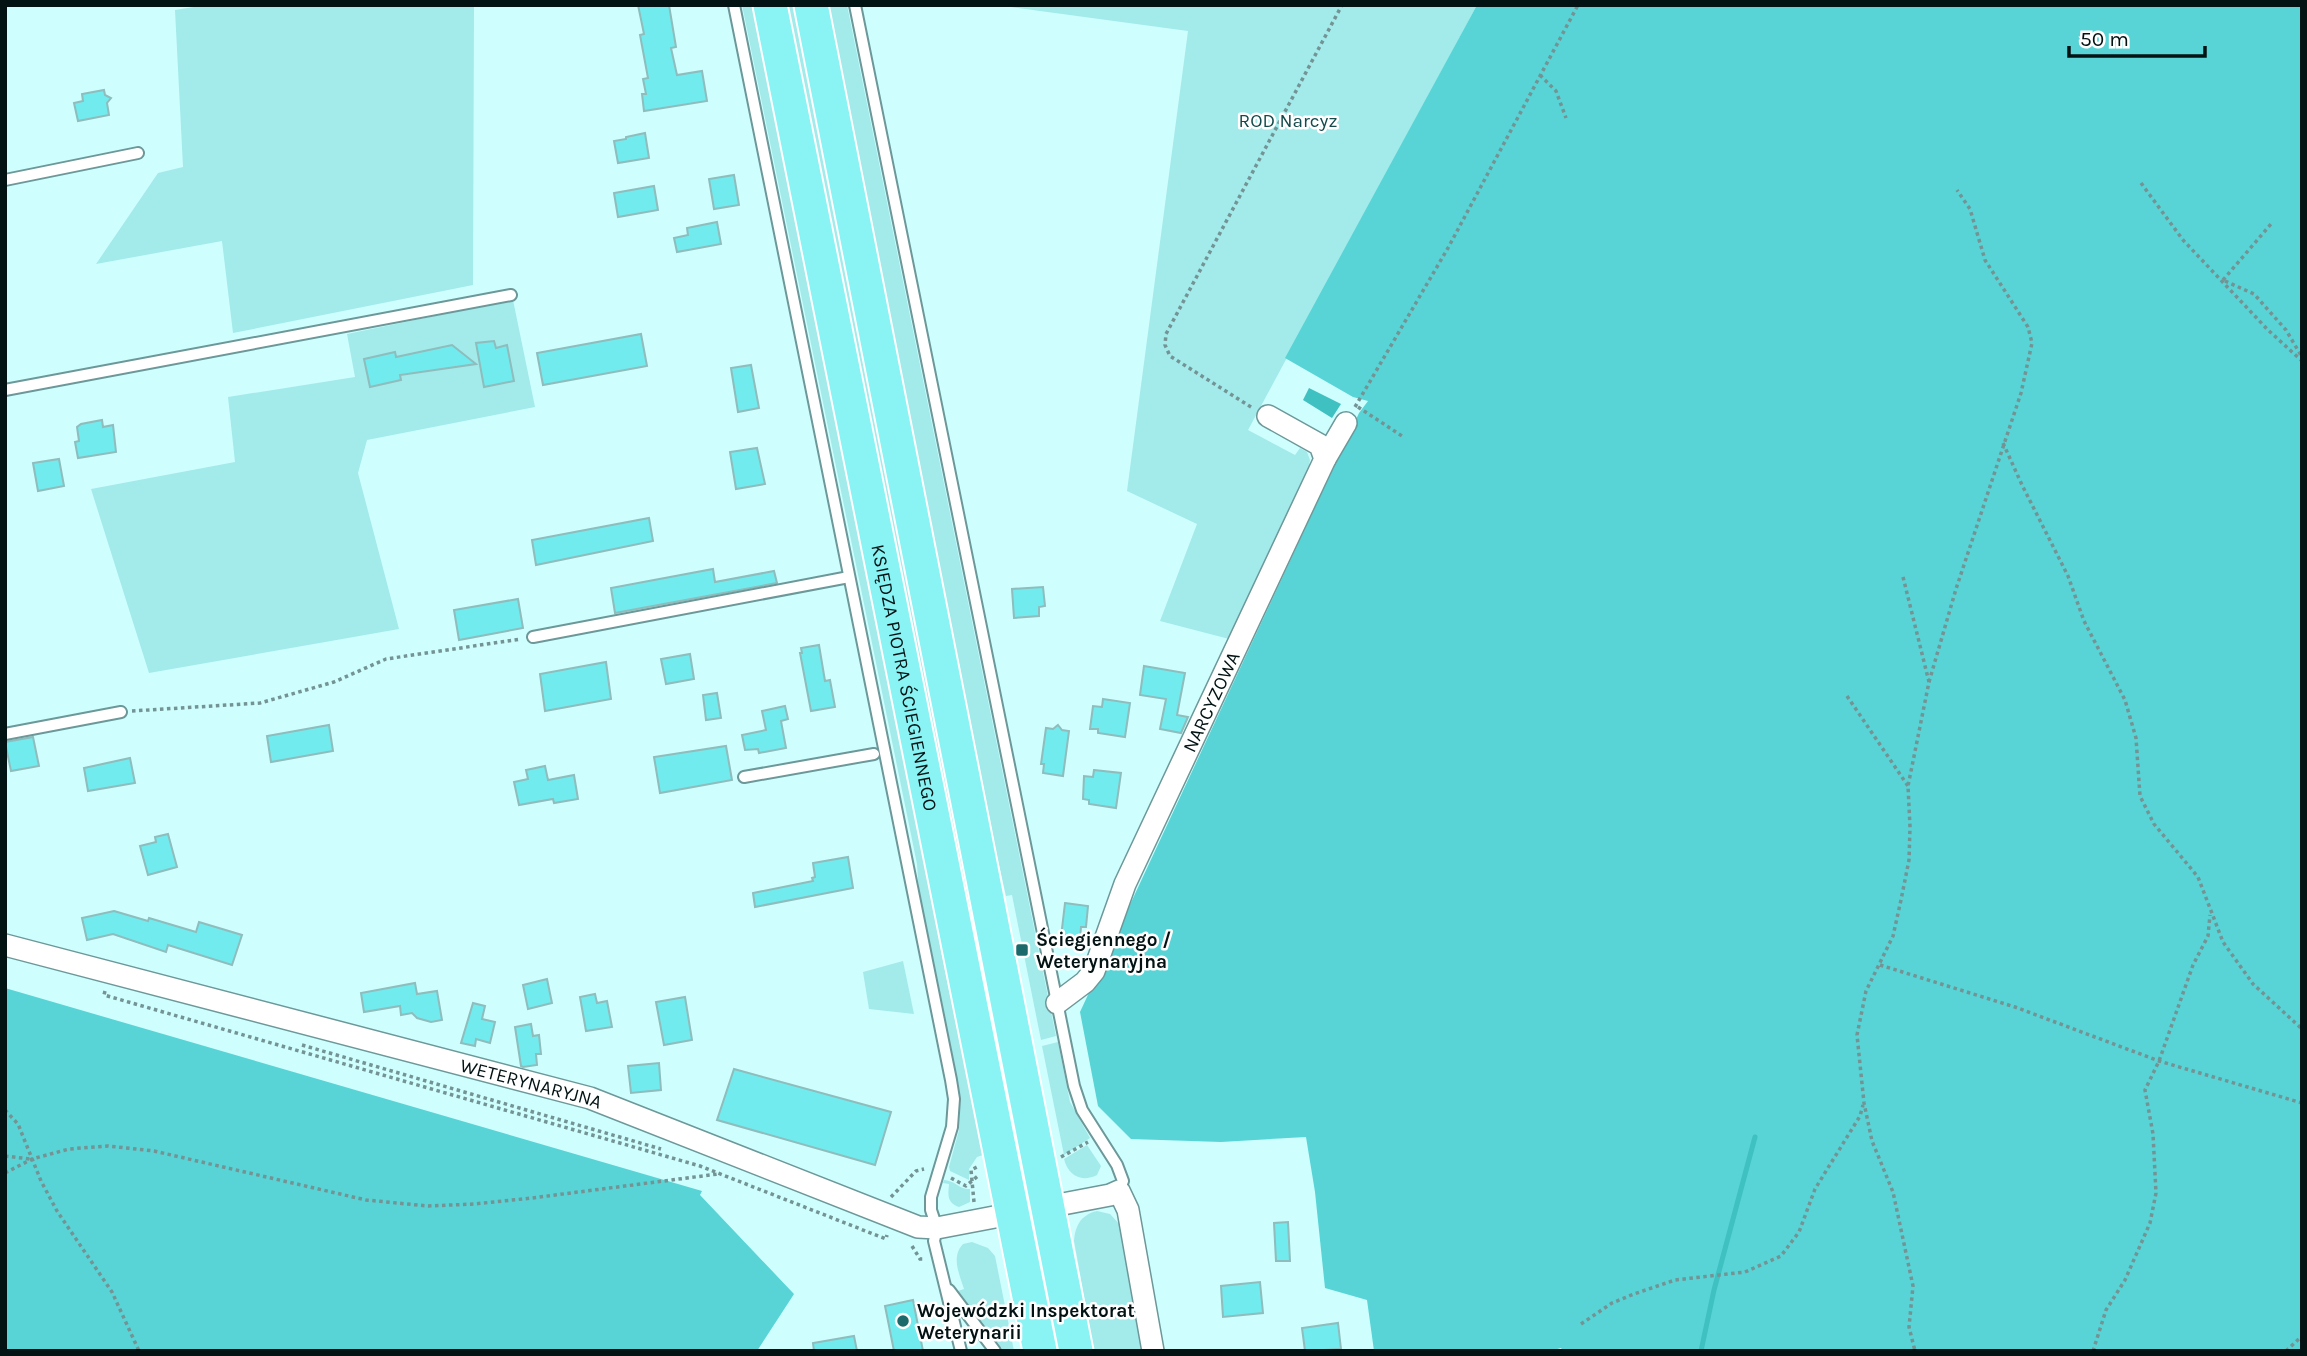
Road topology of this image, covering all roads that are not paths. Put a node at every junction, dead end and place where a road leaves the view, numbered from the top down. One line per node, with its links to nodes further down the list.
1 (734, 5): 12 (lane)
2 (770, 5): 22 (main road, KSIĘDZA PIOTRA ŚCIEGIENNEGO)
3 (811, 5): 21 (main road, KSIĘDZA PIOTRA ŚCIEGIENNEGO)
4 (855, 5): 19 (lane)
5 (138, 153): 6 (lane)
6 (5, 180)
7 (511, 295): 8 (lane)
8 (5, 390)
9 (1263, 413): 11 (street)
10 (1351, 414): 11 (street, NARCYZOWA)
11 (1325, 459): 19 (street, NARCYZOWA)
12 (849, 577): 13 (lane); 23 (lane)
13 (533, 637)
14 (121, 712): 15 (lane)
15 (5, 734)
16 (874, 754): 17 (lane)
17 (744, 777)
18 (5, 944): 23 (street, WETERYNARYJNA)
19 (1057, 1003): 20 (lane)
20 (1118, 1191): 21 (street, WETERYNARYJNA); 29 (street)
21 (1048, 1207): 22 (street, WETERYNARYJNA); 28 (main road, KSIĘDZA PIOTRA ŚCIEGIENNEGO)
22 (1014, 1214): 23 (street, WETERYNARYJNA); 27 (main road, KSIĘDZA PIOTRA ŚCIEGIENNEGO)
23 (937, 1228): 24 (lane)
24 (945, 1285): 25 (lane); 26 (lane)
25 (961, 1351)
26 (995, 1351)
27 (1040, 1351)
28 (1076, 1351)
29 (1153, 1351)

